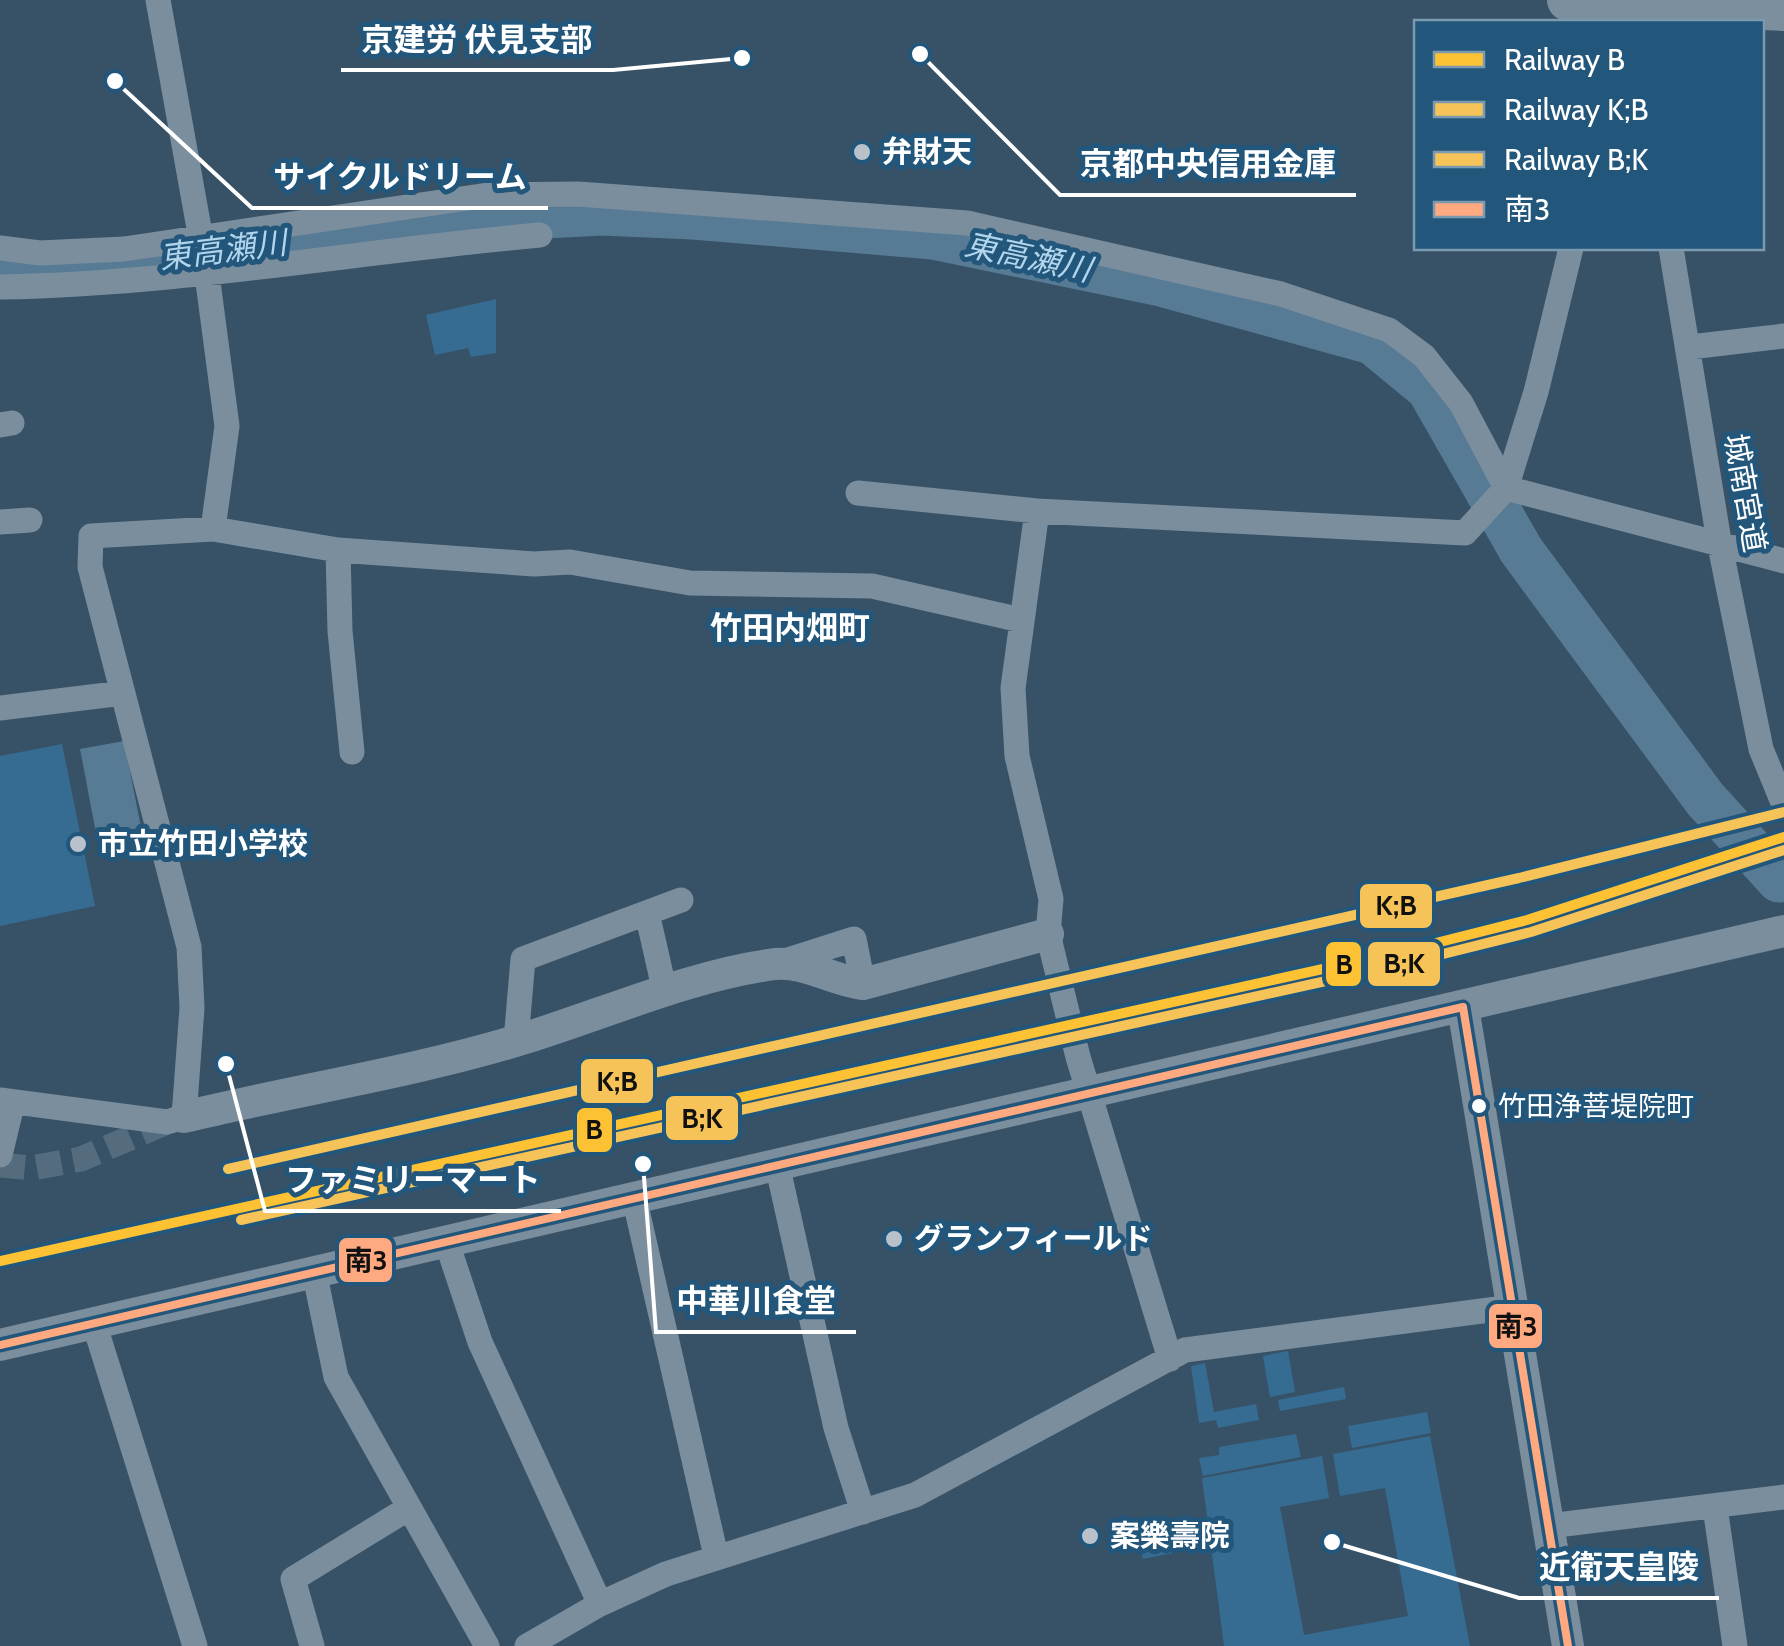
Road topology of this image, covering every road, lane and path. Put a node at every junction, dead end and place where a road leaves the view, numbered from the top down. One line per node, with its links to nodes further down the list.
1 (158, 0): 10 (street)
2 (1568, 0): 5 (highway)
3 (1691, 2): 4 (highway); 5 (highway)
4 (1784, 10)
5 (1629, 13)
6 (540, 234): 10 (street)
7 (0, 248): 10 (street)
8 (1570, 250): 14 (street)
9 (1671, 250): 13 (street, 城南宮道)
10 (204, 256): 11 (street); 14 (street); 19 (street)
11 (0, 287)
12 (1784, 336): 13 (street)
13 (1690, 347): 20 (street, 城南宮道)
14 (1505, 491): 16 (street); 20 (street)
15 (858, 494): 16 (street)
16 (1036, 511): 23 (street)
17 (30, 520): 18 (street)
18 (0, 522)
19 (214, 529): 21 (street); 24 (street)
20 (1719, 541): 22 (street); 27 (street, 城南宮道)
21 (338, 550): 23 (street); 26 (street)
22 (1784, 561)
23 (1021, 620): 31 (street)
24 (123, 693): 25 (street); 37 (street)
25 (0, 708)
26 (352, 752)
27 (1784, 804)
28 (681, 900): 29 (street)
29 (647, 914): 32 (street); 34 (street)
30 (1784, 931): 33 (street)
31 (1048, 934): 32 (street); 35 (street)
32 (666, 992): 34 (street)
33 (1463, 1006): 35 (street); 43 (street)
34 (516, 1041): 37 (street)
35 (1090, 1092): 39 (street); 46 (street)
36 (6, 1103): 37 (street); 38 (street)
37 (176, 1119)
38 (0, 1155)
39 (777, 1164): 40 (street); 50 (street)
40 (634, 1197): 41 (street); 52 (street)
41 (446, 1240): 42 (street); 53 (street)
42 (314, 1271): 44 (street); 49 (street)
43 (1512, 1306): 46 (street); 51 (street)
44 (94, 1323): 45 (street); 54 (street)
45 (0, 1345)
46 (1170, 1359): 50 (street)
47 (1784, 1497): 48 (street)
48 (1715, 1507): 51 (street); 59 (street)
49 (409, 1508): 55 (street); 56 (street)
50 (864, 1512): 52 (street)
51 (1548, 1526): 58 (street)
52 (716, 1556): 53 (street)
53 (600, 1604): 57 (street)
54 (194, 1646)
55 (312, 1646)
56 (486, 1646)
57 (527, 1646)
58 (1568, 1646)
59 (1735, 1646)

